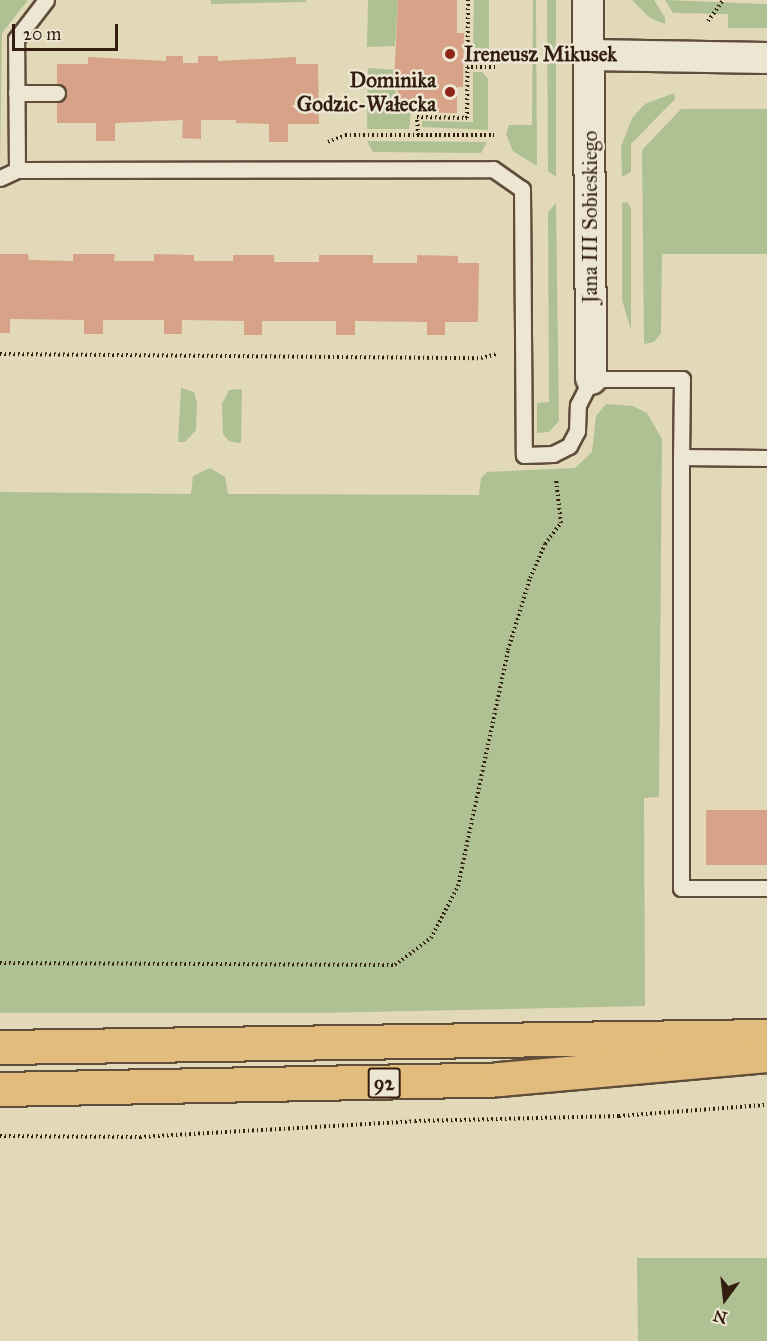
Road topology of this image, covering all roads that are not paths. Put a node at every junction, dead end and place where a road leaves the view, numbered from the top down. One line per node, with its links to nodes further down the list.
1 (46, 0): 5 (lane)
2 (588, 0): 3 (street, Jana III Sobieskiego)
3 (589, 56): 4 (street); 9 (street, Jana III Sobieskiego)
4 (767, 58)
5 (16, 93): 6 (lane); 7 (lane)
6 (57, 93)
7 (17, 170): 8 (lane); 9 (lane)
8 (0, 178)
9 (591, 379): 10 (lane)
10 (681, 458): 11 (lane); 12 (lane)
11 (767, 458)
12 (767, 888)
13 (767, 1036): 14 (main road, 92)
14 (0, 1047)
15 (767, 1055): 16 (main road, 92)
16 (0, 1089)

